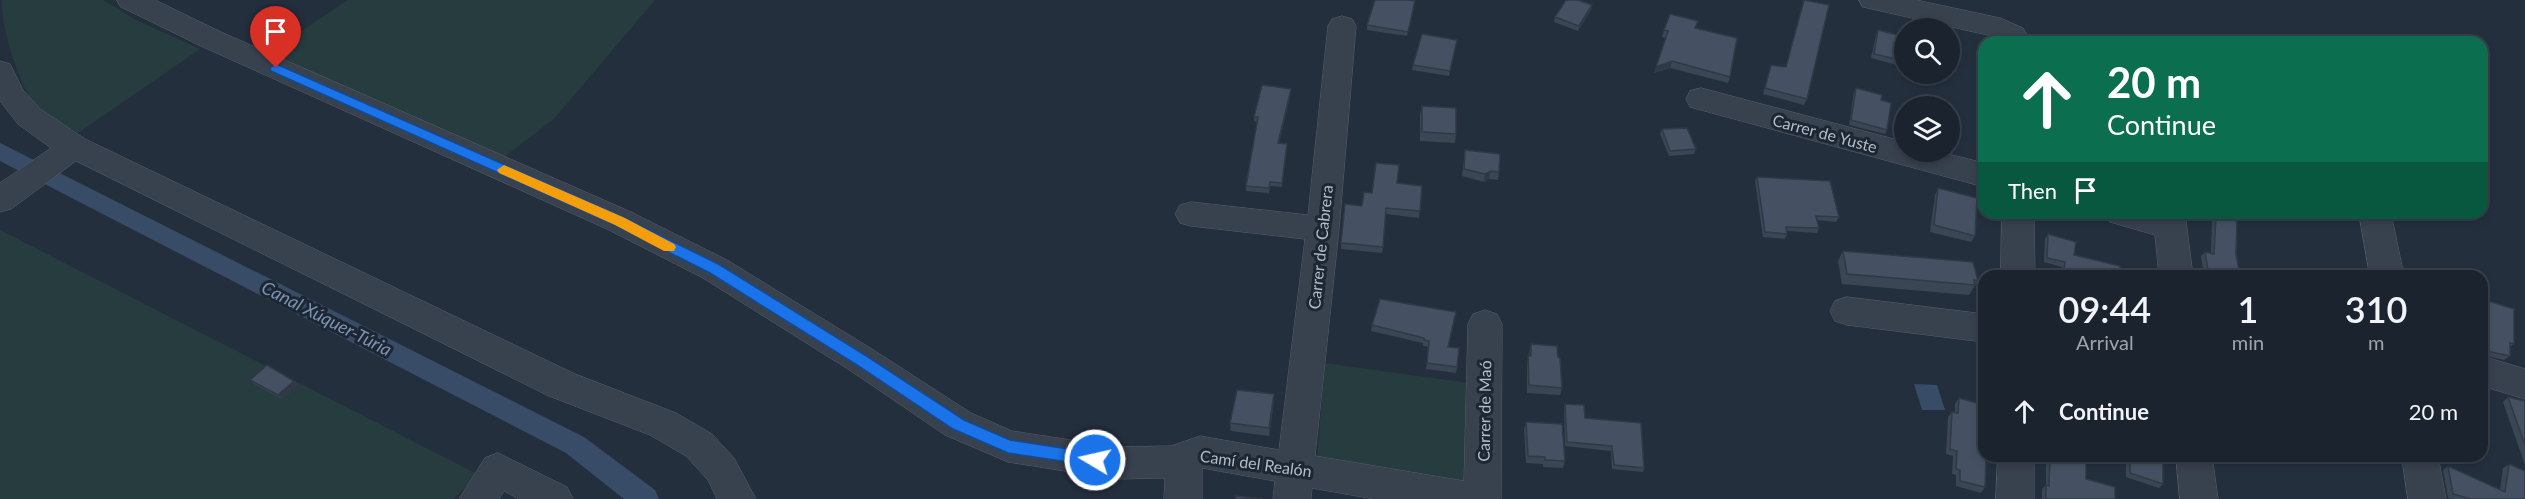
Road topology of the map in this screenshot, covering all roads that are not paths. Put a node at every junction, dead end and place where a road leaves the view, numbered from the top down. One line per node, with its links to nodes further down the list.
1 (131, 0): 23 (street, Camí del Realón)
2 (1873, 0): 4 (street)
3 (1342, 26): 14 (street, Carrer de Cabrera)
4 (2013, 36)
5 (0, 71): 7 (street)
6 (1701, 99): 8 (street, Carrer de Yuste)
7 (74, 147): 9 (street); 30 (street)
8 (1978, 173)
9 (0, 200)
10 (1191, 214): 14 (street)
11 (2018, 219): 15 (street)
12 (2376, 219): 17 (street)
13 (2170, 220): 16 (street)
14 (1323, 229): 27 (street, Carrer de Cabrera)
15 (2018, 270)
16 (2175, 270)
17 (2386, 270)
18 (1847, 311): 20 (street)
19 (1485, 324): 33 (street, Carrer de Maó)
20 (1978, 327)
21 (2488, 373): 22 (street)
22 (2525, 384)
23 (1185, 457): 27 (street, Camí del Realón); 31 (street)
24 (2016, 462): 34 (street)
25 (2195, 462): 35 (street)
26 (2421, 462): 36 (street)
27 (1293, 483): 32 (street, Camí del Realón)
28 (478, 499): 29 (street)
29 (554, 499)
30 (737, 499)
31 (1183, 499)
32 (1468, 499)
33 (1482, 499)
34 (2015, 499)
35 (2199, 499)
36 (2427, 499)

